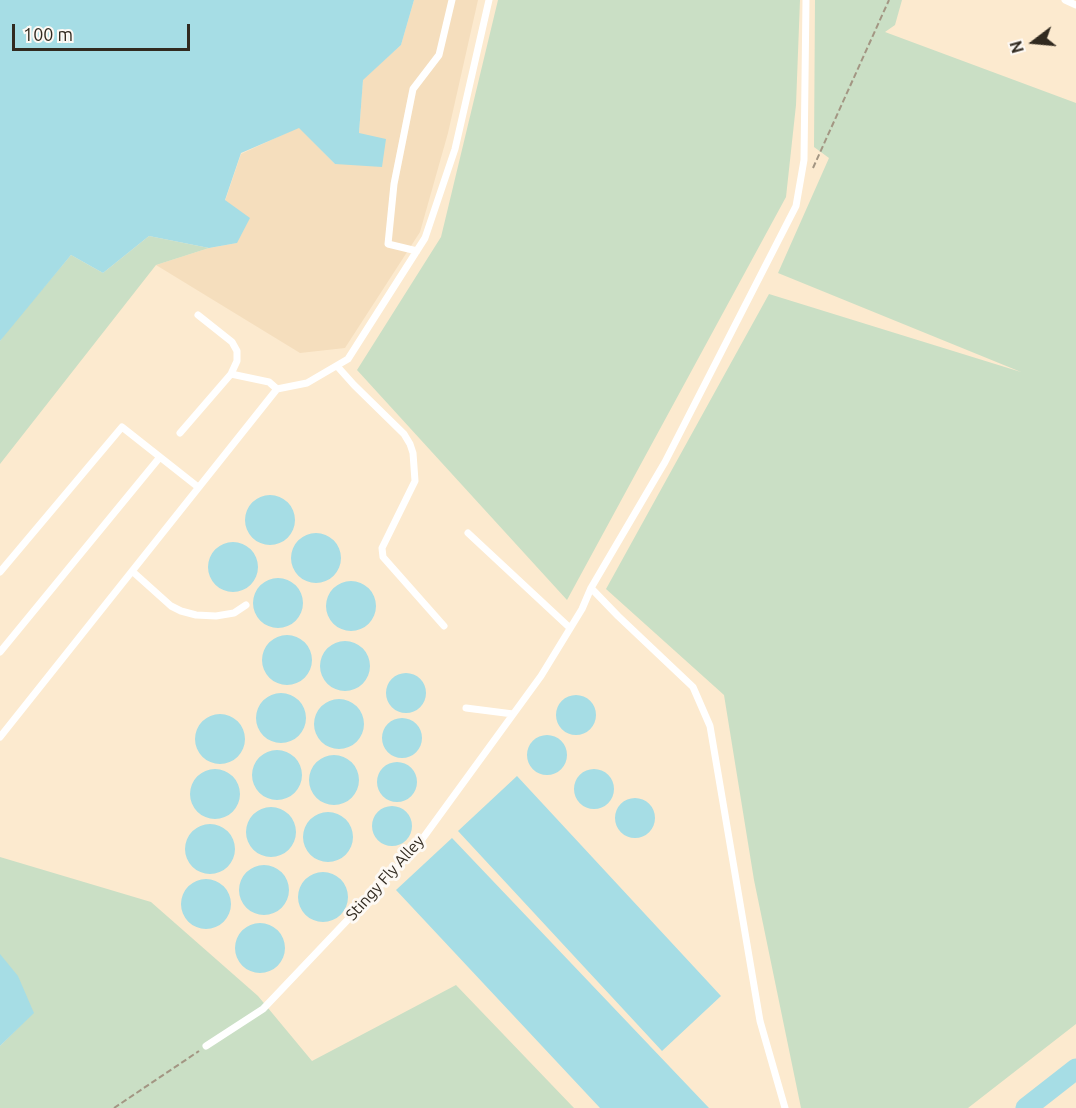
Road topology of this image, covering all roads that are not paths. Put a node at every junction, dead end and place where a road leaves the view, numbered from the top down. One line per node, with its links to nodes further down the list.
1 (452, 0): 6 (lane)
2 (489, 0): 6 (lane)
3 (806, 0): 17 (lane, Stingy Fly Alley)
4 (1065, 0): 5 (lane)
5 (1076, 5)
6 (417, 251): 8 (lane)
7 (198, 315): 9 (lane)
8 (337, 366): 10 (lane); 19 (lane)
9 (231, 374): 10 (lane); 11 (lane)
10 (277, 389): 13 (lane)
11 (180, 433)
12 (160, 457): 13 (lane); 16 (lane); 21 (lane)
13 (198, 487): 15 (lane)
14 (468, 533): 20 (lane)
15 (132, 571): 18 (lane); 24 (lane)
16 (0, 572)
17 (591, 588): 20 (lane, Stingy Fly Alley); 26 (lane)
18 (246, 606)
19 (444, 626)
20 (570, 628): 23 (lane, Stingy Fly Alley)
21 (0, 652)
22 (466, 708): 23 (lane)
23 (513, 714): 25 (lane, Stingy Fly Alley)
24 (0, 737)
25 (206, 1046)
26 (785, 1108)

